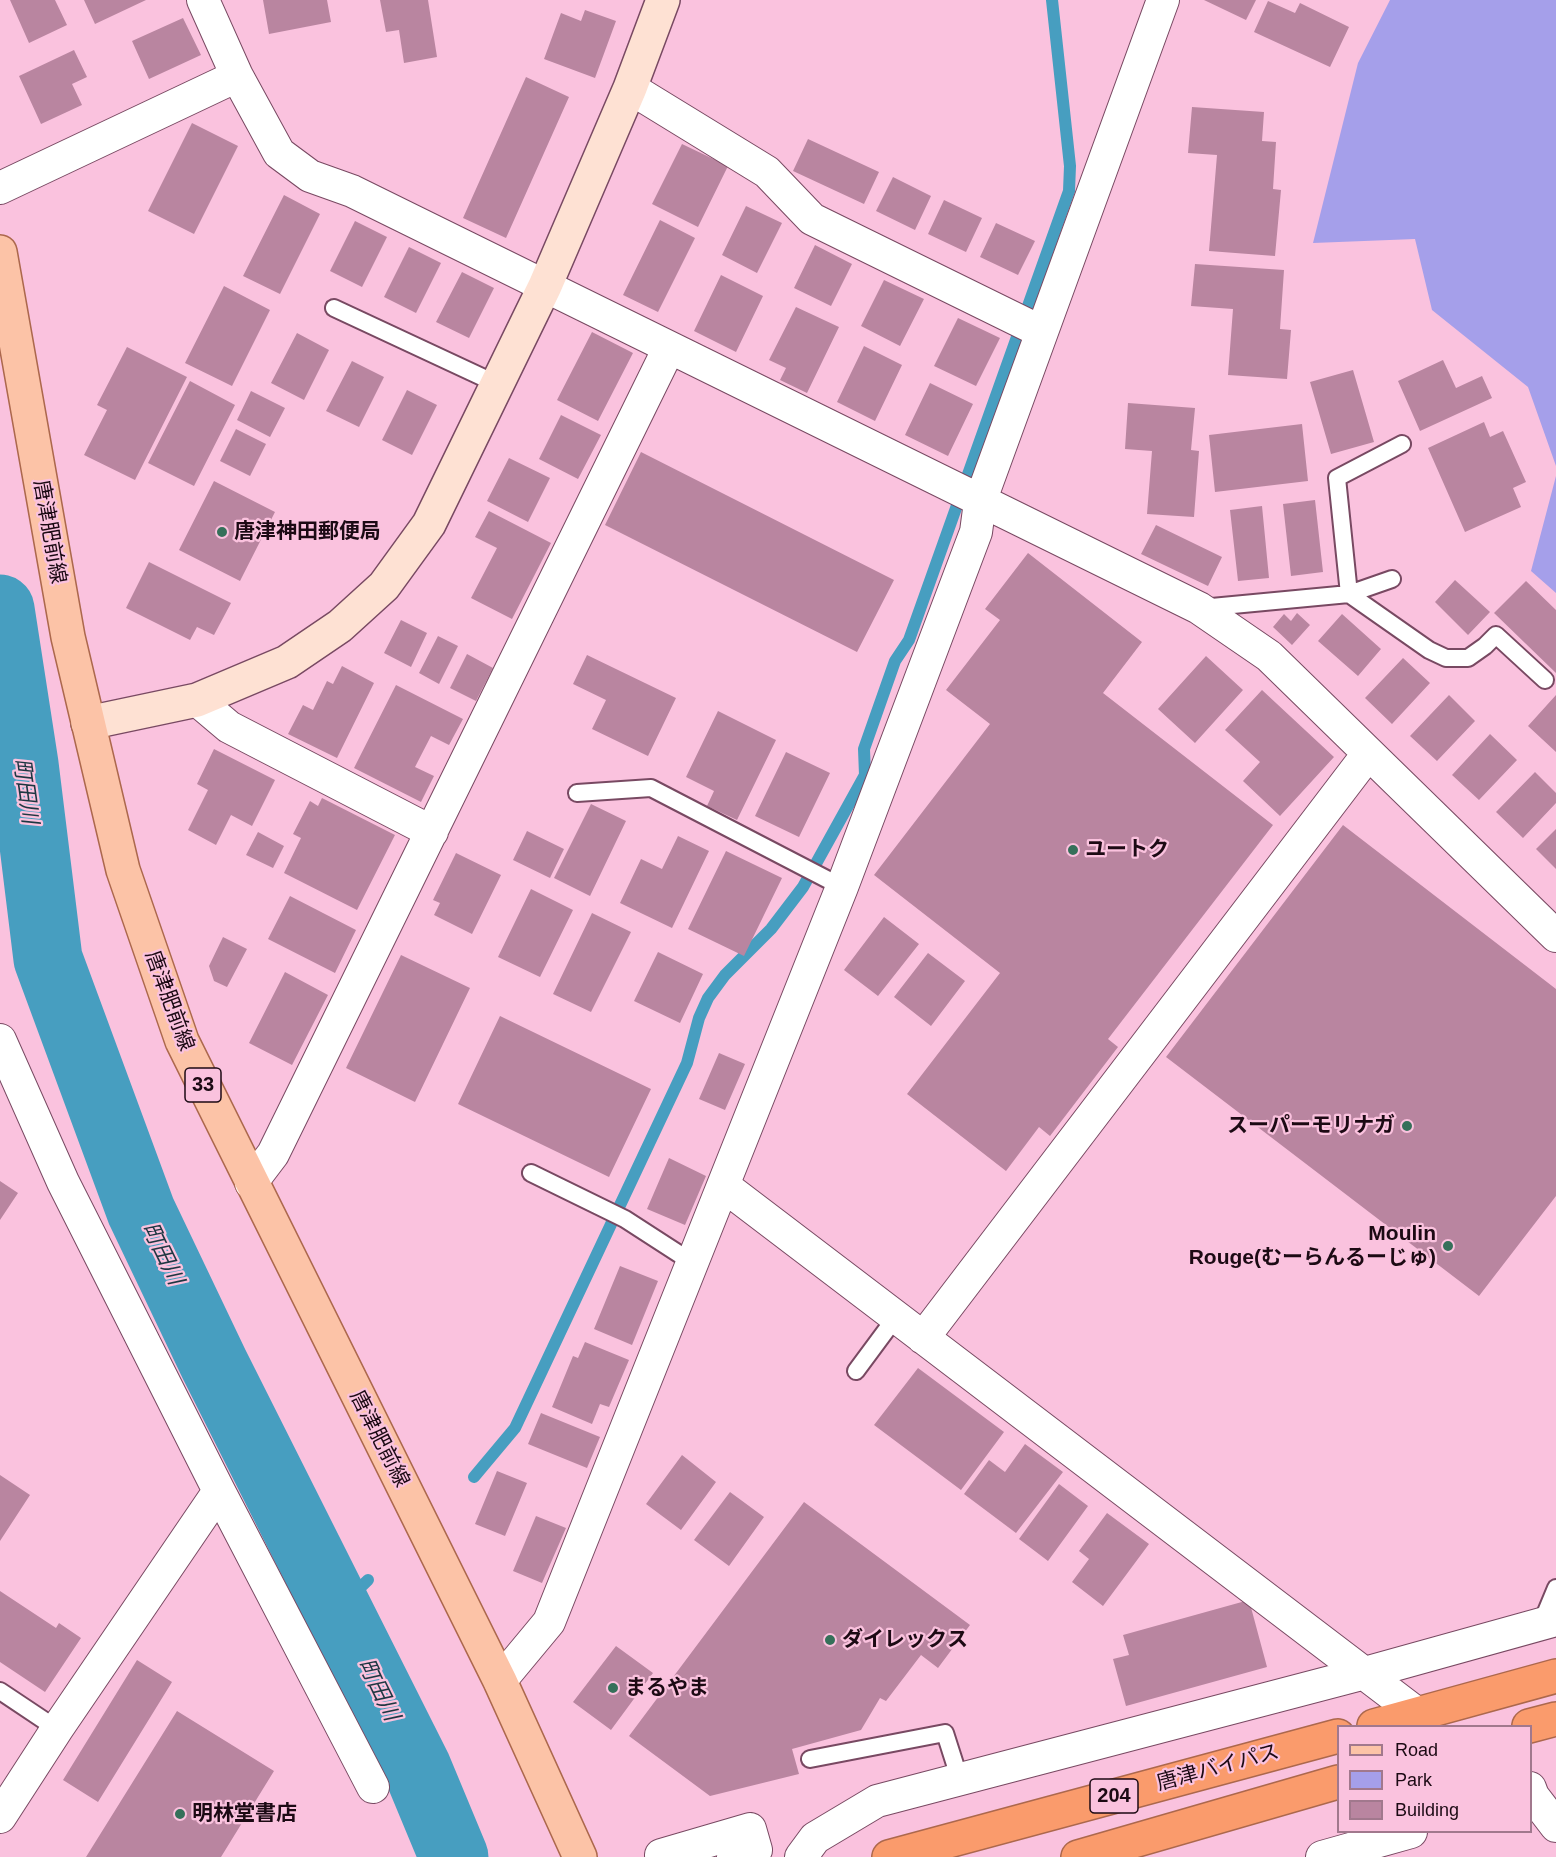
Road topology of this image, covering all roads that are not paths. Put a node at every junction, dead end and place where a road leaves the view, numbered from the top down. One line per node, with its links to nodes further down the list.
1 (202, 0): 4 (street)
2 (663, 0): 5 (street)
3 (1160, 1): 10 (street)
4 (237, 76): 6 (street); 8 (street)
5 (630, 88): 8 (street); 10 (street)
6 (0, 188)
7 (0, 252): 20 (main road, 唐津肥前線 / 33)
8 (544, 286): 11 (street); 12 (street)
9 (334, 308): 12 (lane)
10 (1042, 332): 14 (street)
11 (669, 348): 14 (street); 23 (street)
12 (497, 384): 19 (street)
13 (1402, 444): 16 (lane)
14 (980, 502): 17 (street); 24 (street)
15 (1392, 579): 16 (lane)
16 (1349, 594): 17 (lane); 18 (lane)
17 (1199, 608): 21 (street)
18 (1545, 680)
19 (197, 700): 20 (street); 23 (street)
20 (88, 723): 28 (main road, 唐津肥前線 / 33)
21 (1368, 754): 25 (street); 32 (street)
22 (577, 793): 24 (lane)
23 (432, 831): 28 (street)
24 (834, 883): 29 (street)
25 (1556, 936)
26 (0, 1040): 34 (street)
27 (531, 1173): 30 (lane)
28 (251, 1183): 39 (main road, 唐津肥前線 / 33)
29 (724, 1186): 30 (street); 31 (street)
30 (693, 1263): 39 (street)
31 (896, 1317): 32 (street); 33 (lane)
32 (923, 1338): 37 (street)
33 (856, 1371)
34 (219, 1491): 45 (street); 50 (street)
35 (1556, 1588): 36 (lane)
36 (1549, 1622): 37 (street)
37 (1365, 1673): 41 (street); 48 (street)
38 (1556, 1676): 41 (highway)
39 (500, 1681): 57 (main road, 唐津肥前線 / 33)
40 (0, 1691): 45 (lane)
41 (1419, 1715): 43 (highway)
42 (1556, 1719): 44 (highway)
43 (1378, 1725)
44 (1532, 1725)
45 (57, 1729): 52 (street)
46 (1337, 1736): 60 (highway, 唐津バイパス / 204)
47 (810, 1759): 48 (lane)
48 (960, 1780): 59 (street)
49 (1337, 1782): 55 (highway, 204)
50 (373, 1787)
51 (1537, 1793): 53 (street)
52 (0, 1817)
53 (1556, 1826)
54 (1407, 1833): 61 (street)
55 (1098, 1854)
56 (661, 1855): 58 (street)
57 (580, 1857)
58 (733, 1857)
59 (801, 1857)
60 (889, 1857)
61 (1322, 1857)

